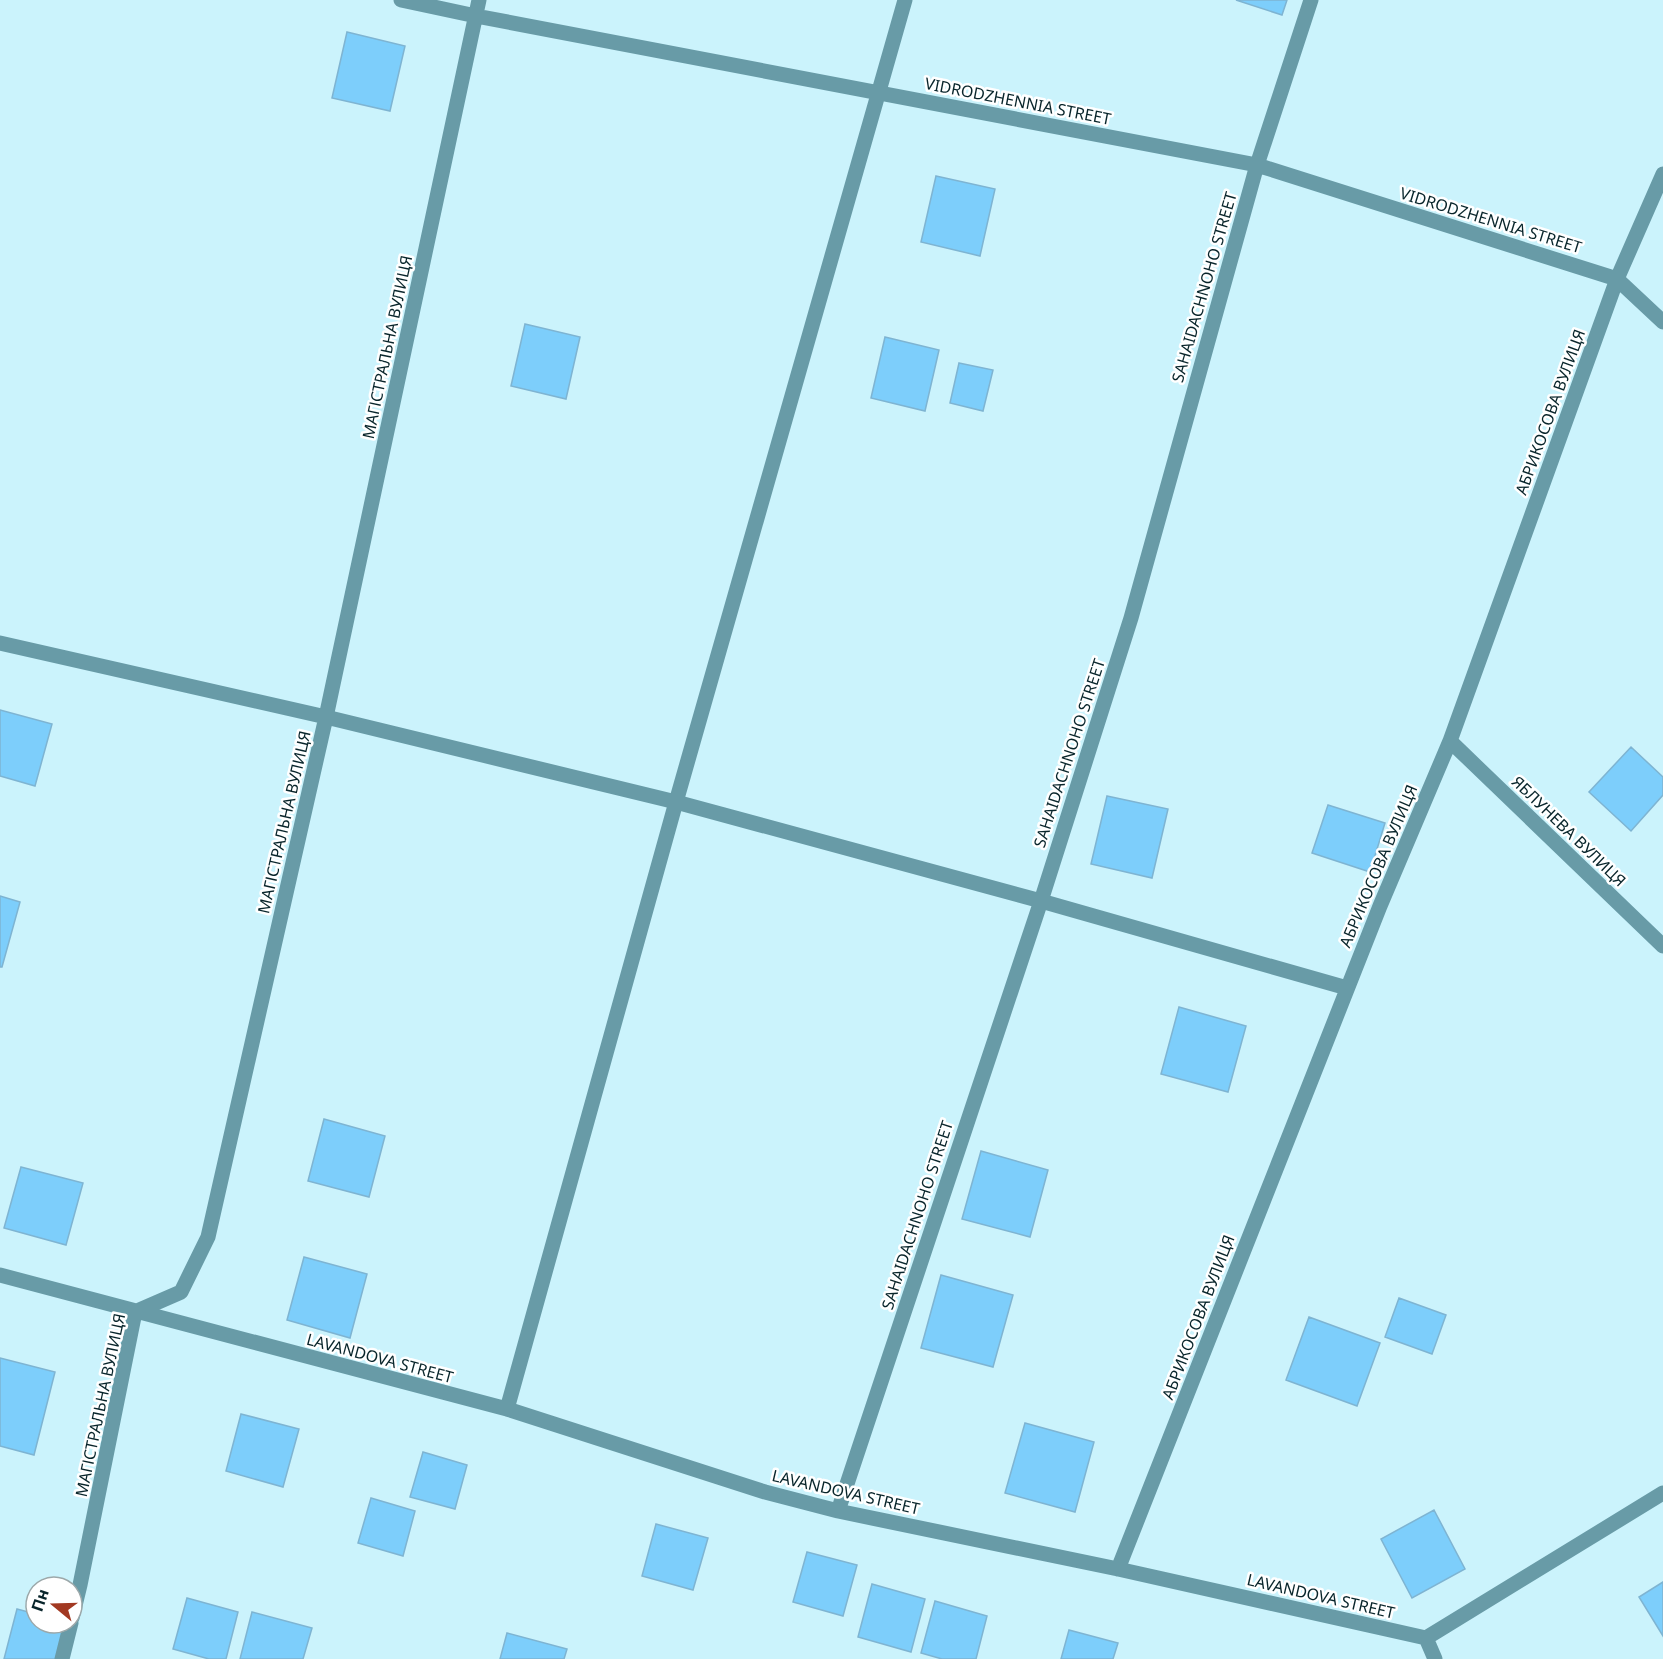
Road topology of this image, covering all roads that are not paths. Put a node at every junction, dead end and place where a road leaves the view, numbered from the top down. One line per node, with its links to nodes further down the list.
1 (401, 0): 5 (street, VIDRODZHENNIA STREET)
2 (479, 0): 5 (street, МАГІСТРАЛЬНА ВУЛИЦЯ)
3 (905, 0): 6 (street)
4 (1311, 0): 7 (street, SAHAIDACHNOHO STREET)
5 (476, 16): 6 (street, VIDRODZHENNIA STREET); 12 (street, МАГІСТРАЛЬНА ВУЛИЦЯ)
6 (879, 92): 7 (street, VIDRODZHENNIA STREET); 14 (street)
7 (1257, 165): 9 (street, VIDRODZHENNIA STREET); 15 (street, SAHAIDACHNOHO STREET)
8 (1663, 174): 9 (street, АБРИКОСОВА ВУЛИЦЯ)
9 (1617, 279): 10 (street); 13 (street, АБРИКОСОВА ВУЛИЦЯ)
10 (1663, 322)
11 (0, 643): 12 (street)
12 (326, 717): 14 (street); 19 (street, МАГІСТРАЛЬНА ВУЛИЦЯ)
13 (1450, 741): 16 (street, ЯБЛУНЕВА ВУЛИЦЯ); 17 (street, АБРИКОСОВА ВУЛИЦЯ)
14 (676, 802): 15 (street); 20 (street)
15 (1041, 901): 17 (street); 22 (street, SAHAIDACHNOHO STREET)
16 (1663, 946)
17 (1347, 988): 23 (street, АБРИКОСОВА ВУЛИЦЯ)
18 (0, 1275): 19 (street, LAVANDOVA STREET)
19 (135, 1312): 20 (street, LAVANDOVA STREET); 24 (street, МАГІСТРАЛЬНА ВУЛИЦЯ)
20 (507, 1409): 22 (street, LAVANDOVA STREET)
21 (1663, 1493): 26 (street)
22 (838, 1510): 23 (street, LAVANDOVA STREET)
23 (1118, 1569): 26 (street, LAVANDOVA STREET)
24 (82, 1575)
25 (68, 1635): 27 (street)
26 (1426, 1638): 28 (street)
27 (62, 1659)
28 (1435, 1659)

